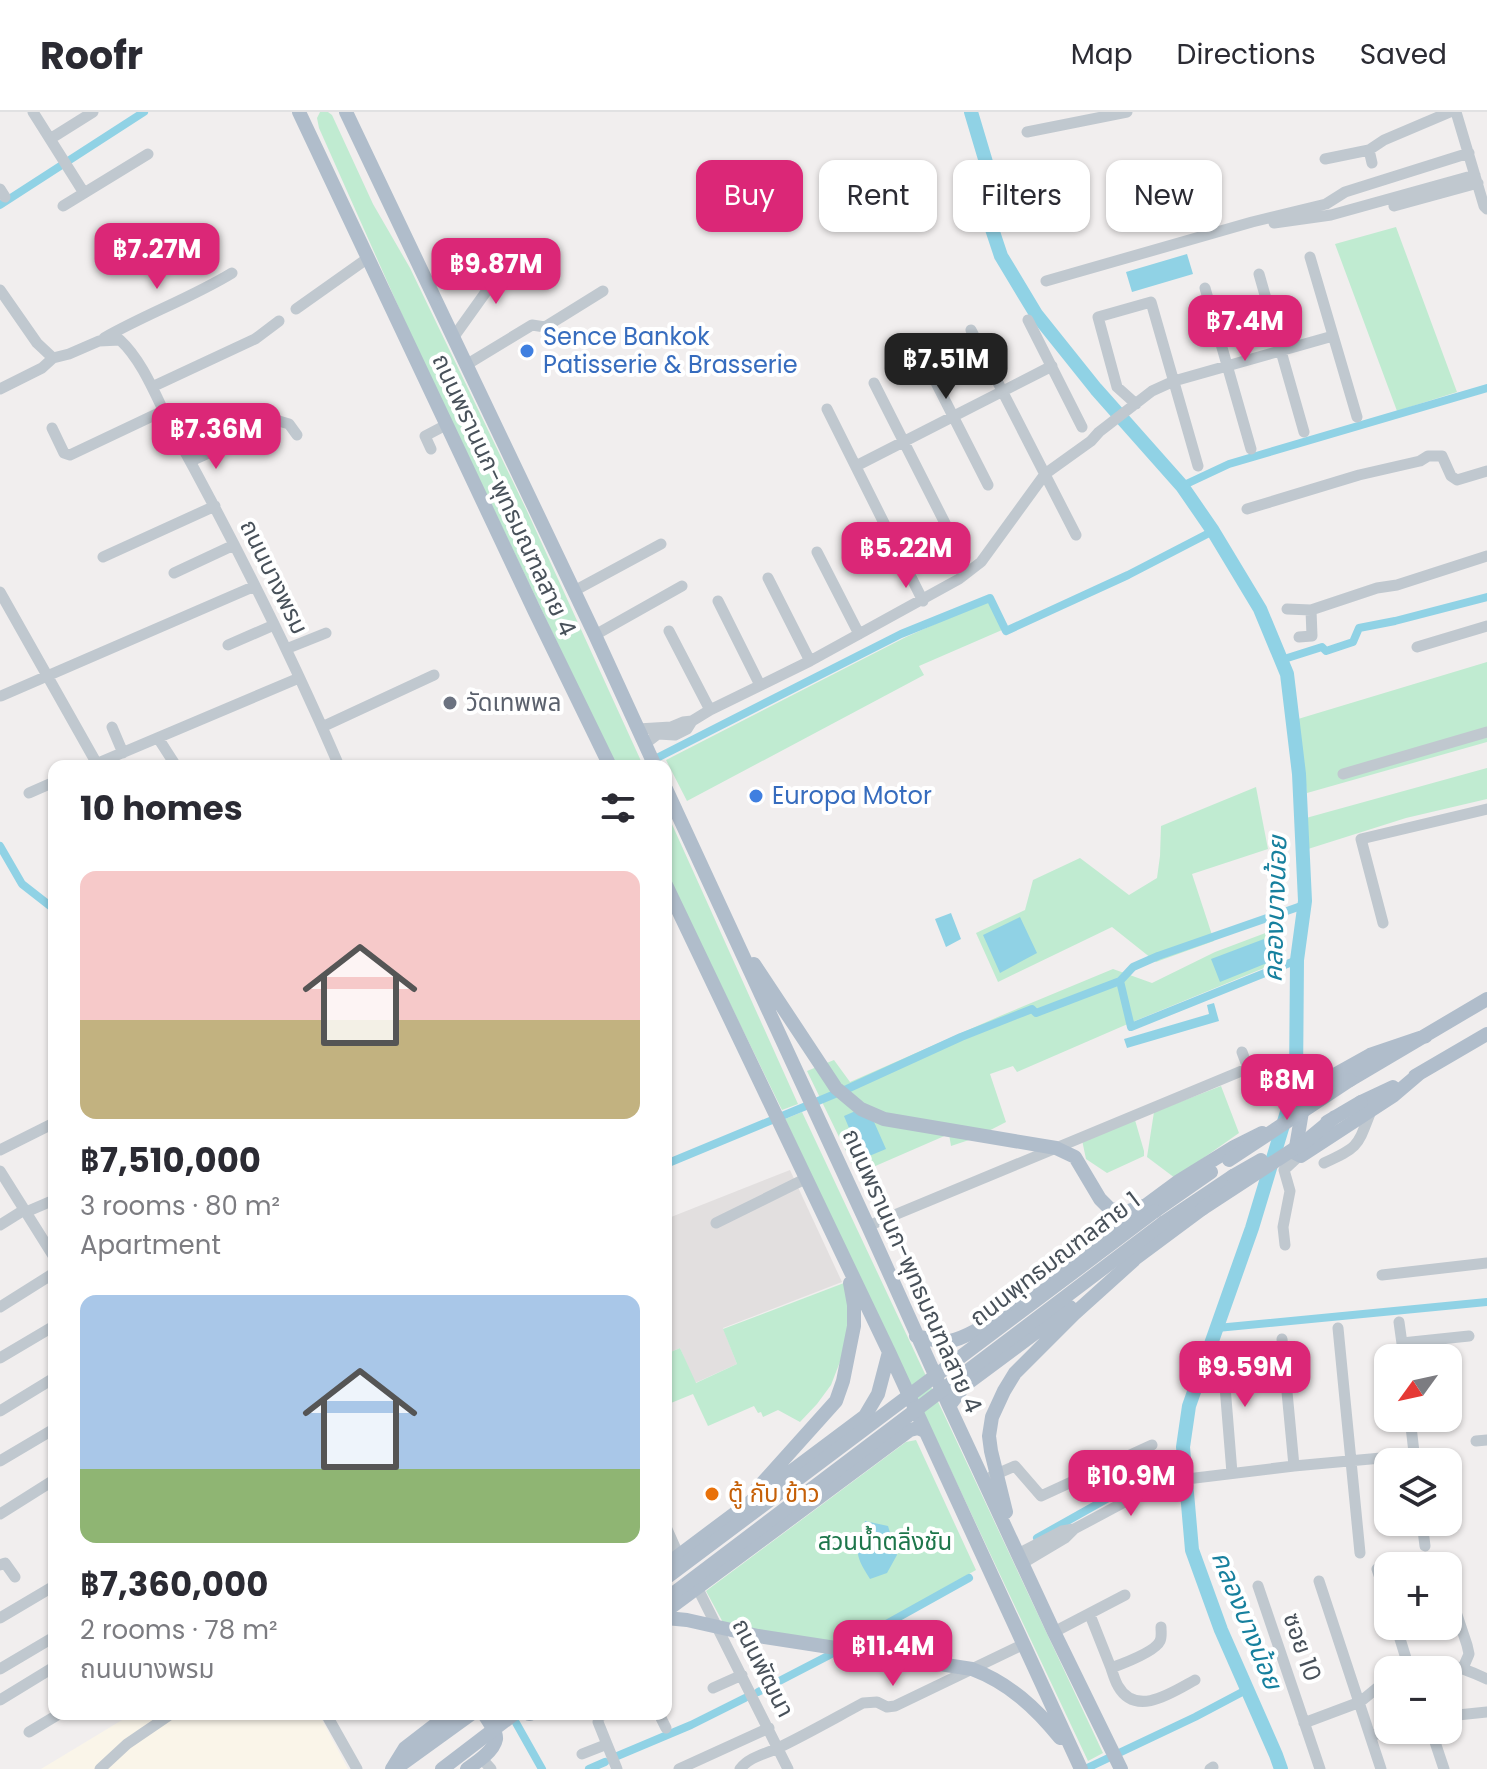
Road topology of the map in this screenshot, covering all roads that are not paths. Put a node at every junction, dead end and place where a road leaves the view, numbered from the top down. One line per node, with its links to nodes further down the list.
1 (33, 112): 10 (street)
2 (93, 112): 10 (street)
3 (299, 112): 8 (main road, ถนนพรานนก-พุทธมณฑลสาย 4)
4 (310, 112): 8 (main road)
5 (346, 112): 34 (main road, ถนนพรานนก-พุทธมณฑลสาย 4)
6 (1127, 112): 9 (street)
7 (1453, 112): 11 (street); 13 (street)
8 (307, 129): 21 (main road, ถนนพรานนก-พุทธมณฑลสาย 4)
9 (1027, 132)
10 (50, 139): 15 (street)
11 (1469, 153): 14 (street); 25 (street)
12 (148, 154): 15 (street)
13 (1325, 159)
14 (1477, 179): 17 (street); 18 (street); 19 (street)
15 (84, 193): 16 (street)
16 (63, 206)
17 (1487, 209)
18 (1378, 211)
19 (1221, 237)
20 (1310, 257): 33 (street)
21 (368, 258): 29 (street); 52 (main road, ถนนพรานนก-พุทธมณฑลสาย 4)
22 (529, 263): 34 (street)
23 (232, 273): 35 (street)
24 (1259, 274): 36 (street)
25 (1046, 281)
26 (1205, 288): 41 (street)
27 (0, 290): 37 (street)
28 (603, 291): 39 (street)
29 (296, 309)
30 (1028, 320): 40 (street)
31 (279, 321): 44 (street)
32 (971, 330): 46 (street)
33 (1333, 336): 36 (street); 51 (street)
34 (453, 338): 39 (main road, ถนนพรานนก-พุทธมณฑลสาย 4)
35 (99, 341): 37 (street); 44 (street, ถนนบางพรม)
36 (1281, 352): 41 (street); 55 (street)
37 (53, 358): 45 (street)
38 (924, 359): 50 (street)
39 (466, 365): 79 (main road, ถนนพรานนก-พุทธมณฑลสาย 4)
40 (1052, 366): 46 (street); 53 (street)
41 (1228, 367): 42 (street); 59 (street)
42 (1174, 381): 47 (street); 47 (street); 62 (street)
43 (874, 383): 57 (street)
44 (152, 387): 49 (street, ถนนบางพรม)
45 (0, 389)
46 (1003, 392): 50 (street); 64 (street)
47 (1136, 404): 64 (street)
48 (827, 409): 61 (street)
49 (163, 411): 54 (street); 60 (street, ถนนบางพรม)
50 (953, 417): 57 (street); 65 (street)
51 (1357, 417)
52 (446, 425): 58 (street); 114 (main road, ถนนพรานนก-พุทธมณฑลสาย 4)
53 (1082, 427)
54 (52, 428)
55 (1304, 432)
56 (297, 435): 60 (street)
57 (904, 442): 61 (street); 68 (street)
58 (431, 449)
59 (1251, 449)
60 (191, 461): 66 (street, ถนนบางพรม)
61 (856, 466): 82 (street)
62 (1198, 466)
63 (1487, 471): 67 (street)
64 (1045, 474): 69 (street); 82 (street)
65 (988, 485)
66 (215, 506): 71 (street, ถนนบางพรม); 74 (street)
67 (1247, 509)
68 (950, 533)
69 (1076, 535)
70 (661, 544): 79 (street)
71 (234, 545): 75 (street); 77 (street, ถนนบางพรม)
72 (817, 552): 89 (street)
73 (1487, 556): 84 (street)
74 (103, 557)
75 (174, 573)
76 (768, 578): 95 (street)
77 (255, 586): 85 (street, ถนนบางพรม); 97 (street)
78 (682, 586): 90 (street)
79 (574, 591): 90 (main road, ถนนพรานนก-พุทธมณฑลสาย 4)
80 (0, 592): 97 (street)
81 (718, 601): 99 (street)
82 (923, 601): 89 (street)
83 (1287, 609): 84 (street)
84 (1311, 610): 91 (street)
85 (274, 625): 92 (street); 94 (street, ถนนบางพรม)
86 (1487, 626): 93 (street)
87 (669, 631): 101 (street)
88 (326, 633): 94 (street)
89 (859, 634): 95 (street)
90 (595, 635): 105 (main road, ถนนพรานนก-พุทธมณฑลสาย 4)
91 (1299, 637)
92 (228, 645)
93 (1417, 647)
94 (286, 649): 98 (street, ถนนบางพรม)
95 (810, 661): 99 (street)
96 (434, 675): 104 (street)
97 (48, 677): 100 (street); 110 (street)
98 (299, 678): 104 (street, ถนนบางพรม); 107 (street)
99 (760, 685): 101 (street)
100 (1, 696)
101 (710, 710): 102 (street)
102 (692, 721): 105 (street); 108 (street)
103 (112, 727): 109 (street)
104 (322, 727): 113 (street, ถนนบางพรม)
105 (638, 729): 108 (main road, ถนนพรานนก-พุทธมณฑลสาย 4)
106 (1487, 732): 116 (street)
107 (158, 738): 109 (street); 112 (street)
108 (645, 744): 115 (main road, ถนนพรานนก-พุทธมณฑลสาย 4)
109 (123, 753): 111 (street)
110 (91, 760)
111 (106, 760)
112 (172, 760)
113 (336, 760)
114 (607, 760)
115 (653, 760)
116 (1343, 774)
117 (48, 785): 118 (street)
118 (29, 793)
119 (672, 802): 123 (main road, ถนนพรานนก-พุทธมณฑลสาย 4)
120 (1487, 809): 122 (street)
121 (672, 898): 136 (main road)
122 (1383, 923)
123 (728, 925): 131 (main road); 142 (main road, ถนนพรานนก-พุทธมณฑลสาย 4)
124 (1487, 999): 125 (main road, ถนนพุทธมณฑลสาย 1)
125 (1426, 1036): 133 (main road); 139 (main road, ถนนพุทธมณฑลสาย 1, bridge)
126 (1486, 1036): 128 (main road, ถนนพุทธมณฑลสาย 1)
127 (1242, 1052): 131 (street)
128 (1366, 1106): 129 (main road, ถนนพุทธมณฑลสาย 1, bridge); 133 (main road); 134 (street)
129 (1335, 1117): 139 (main road, ถนนพุทธมณฑลสาย 1, bridge); 146 (main road, bridge)
130 (48, 1126): 132 (street)
131 (1056, 1148): 139 (main road); 142 (street)
132 (0, 1150)
133 (1299, 1156): 143 (street)
134 (1324, 1163)
135 (0, 1171): 138 (street)
136 (807, 1178): 140 (street); 145 (main road)
137 (48, 1202): 138 (street)
138 (25, 1211): 141 (street); 144 (street)
139 (1155, 1213): 151 (main road); 188 (main road, ถนนพุทธมณฑลสาย 1, bridge); 194 (main road, ถนนพุทธมณฑลสาย 1, bridge)
140 (716, 1223)
141 (0, 1225)
142 (868, 1226): 155 (main road, ถนนพรานนก-พุทธมณฑลสาย 4)
143 (1285, 1245)
144 (48, 1247)
145 (845, 1259): 161 (main road); 179 (main road)
146 (1134, 1260): 158 (main road); 175 (main road)
147 (1487, 1263): 148 (street)
148 (1382, 1275)
149 (48, 1277): 150 (street)
150 (0, 1307)
151 (1007, 1308): 155 (main road); 158 (main road)
152 (1399, 1322): 159 (street)
153 (1338, 1328): 172 (street)
154 (48, 1330): 162 (street)
155 (916, 1336): 164 (main road, ถนนพรานนก-พุทธมณฑลสาย 4)
156 (1469, 1336): 159 (street)
157 (1282, 1339): 173 (street)
158 (1023, 1342): 164 (main road)
159 (1402, 1343)
160 (1222, 1349): 174 (street)
161 (889, 1352): 166 (main road); 169 (main road)
162 (0, 1358)
163 (48, 1382): 165 (street)
164 (949, 1406): 175 (main road, ถนนพรานนก-พุทธมณฑลสาย 4)
165 (0, 1411)
166 (925, 1431): 176 (main road); 205 (main road)
167 (48, 1433): 171 (street)
168 (1152, 1445): 175 (street)
169 (823, 1447): 176 (main road); 179 (main road)
170 (1374, 1460): 172 (street)
171 (0, 1461)
172 (1352, 1461): 173 (street); 184 (street)
173 (1294, 1466): 174 (street)
174 (1232, 1473): 183 (street)
175 (991, 1477): 183 (main road, ถนนพรานนก-พุทธมณฑลสาย 4)
176 (840, 1480): 192 (main road)
177 (48, 1484): 178 (street)
178 (0, 1514)
179 (735, 1514): 185 (main road)
180 (1424, 1536): 182 (street)
181 (672, 1540): 185 (street)
182 (1425, 1546)
183 (1018, 1553): 203 (main road, ถนนพรานนก-พุทธมณฑลสาย 4)
184 (1360, 1553)
185 (679, 1556): 187 (main road)
186 (2, 1561): 189 (street)
187 (672, 1561)
188 (672, 1574)
189 (15, 1577)
190 (1319, 1581): 217 (street)
191 (1258, 1586): 229 (street, ซอย 10)
192 (697, 1587): 196 (main road); 201 (street, ถนนพัฒนา)
193 (48, 1590): 198 (street)
194 (672, 1594)
195 (1125, 1595): 197 (street)
196 (672, 1606)
197 (1090, 1615): 203 (street); 206 (street)
198 (0, 1618)
199 (672, 1619): 201 (main road)
200 (1161, 1627): 206 (street)
201 (718, 1628): 209 (main road); 211 (street, ถนนพัฒนา)
202 (1462, 1630): 207 (street)
203 (1054, 1632): 250 (main road, ถนนพรานนก-พุทธมณฑลสาย 4)
204 (48, 1641): 208 (street)
205 (1024, 1644): 209 (street); 239 (main road)
206 (1111, 1668): 213 (street)
207 (1463, 1668): 212 (street)
208 (0, 1669)
209 (972, 1669): 237 (street); 239 (main road)
210 (48, 1671): 216 (street)
211 (742, 1675): 214 (street); 231 (street, ถนนพัฒนา)
212 (1487, 1679)
213 (1195, 1680)
214 (713, 1688)
215 (1374, 1690): 217 (street)
216 (0, 1700)
217 (1360, 1702): 229 (street); 234 (street)
218 (1487, 1712): 219 (street)
219 (1462, 1715)
220 (49, 1720): 232 (street)
221 (162, 1720): 241 (street)
222 (329, 1720): 242 (street)
223 (441, 1720): 243 (main road)
224 (463, 1720): 243 (main road)
225 (487, 1720): 240 (main road)
226 (506, 1720): 244 (main road, bridge)
227 (598, 1720): 236 (street)
228 (662, 1720): 230 (street)
229 (1304, 1723): 251 (street, ซอย 10)
230 (666, 1728)
231 (769, 1728): 237 (street, ถนนพัฒนา); 247 (street)
232 (29, 1732)
233 (1374, 1735): 234 (street)
234 (1371, 1736): 252 (street)
235 (1436, 1744): 253 (street)
236 (605, 1745): 238 (street); 246 (street)
237 (777, 1748): 248 (street); 249 (street, ถนนพัฒนา)
238 (582, 1754)
239 (1078, 1763)
240 (487, 1764): 245 (main road)
241 (100, 1769)
242 (357, 1769)
243 (394, 1769)
244 (442, 1769)
245 (467, 1769)
246 (617, 1769)
247 (679, 1769)
248 (740, 1769)
249 (788, 1769)
250 (1121, 1769)
251 (1320, 1769)
252 (1381, 1769)
253 (1444, 1769)

